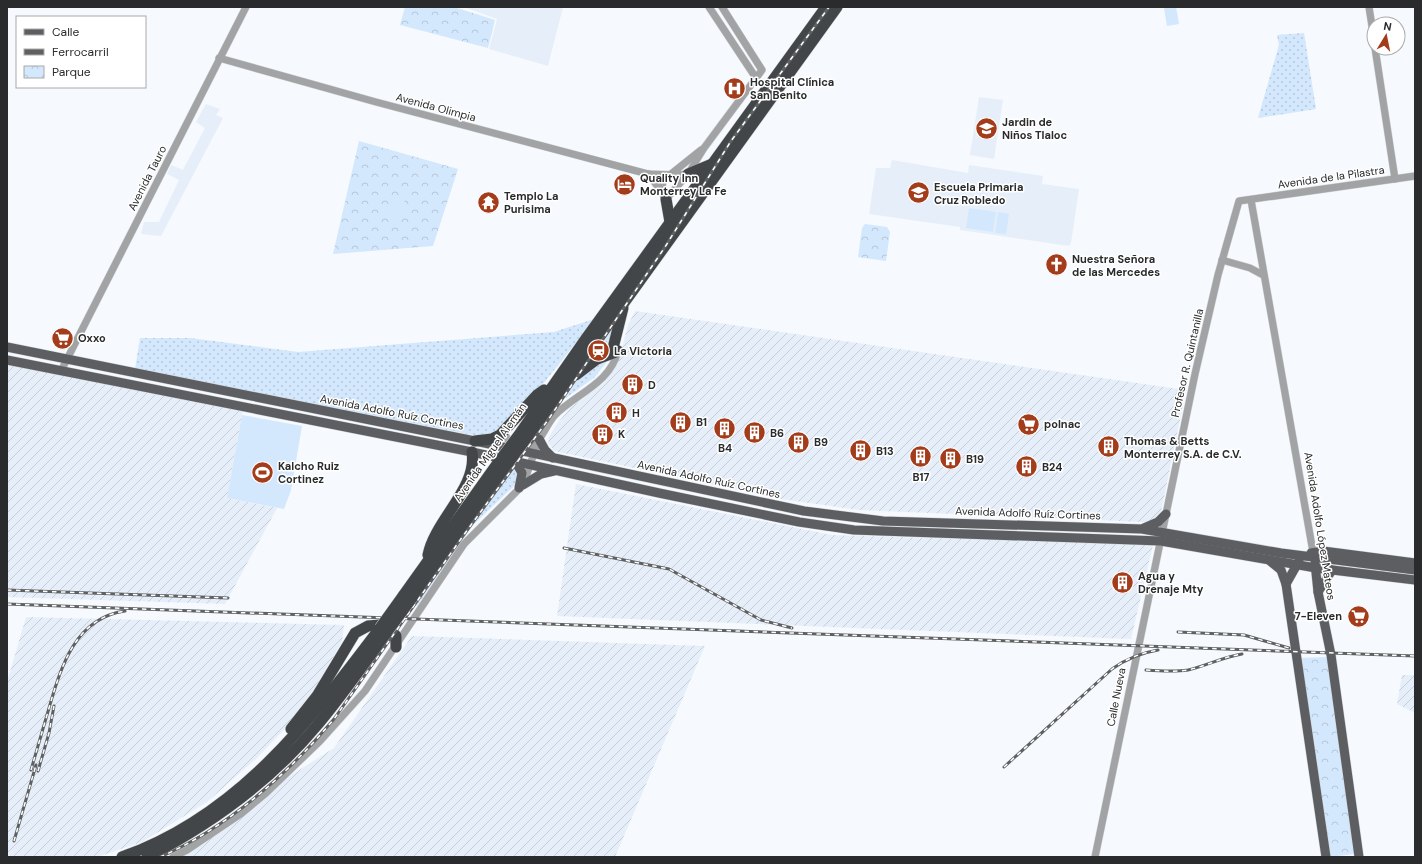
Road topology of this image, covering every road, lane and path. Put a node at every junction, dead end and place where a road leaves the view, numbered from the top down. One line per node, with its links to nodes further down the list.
1 (246, 7): 7 (street, Avenida Tauro)
2 (709, 7): 8 (street)
3 (722, 7): 8 (street)
4 (826, 7): 10 (highway, Avenida Miguel Alemán)
5 (837, 7): 22 (highway, Avenida Miguel Alemán)
6 (1376, 56): 15 (street)
7 (219, 58): 11 (street, Avenida Olimpia); 26 (street, Avenida Tauro)
8 (756, 78): 9 (street)
9 (704, 148): 12 (street); 13 (street)
10 (712, 164): 12 (highway); 19 (highway, Avenida Miguel Alemán)
11 (649, 174): 13 (street, Avenida Olimpia); 16 (street)
12 (688, 174): 13 (street, Avenida Olimpia); 16 (street)
13 (669, 175): 16 (street)
14 (1415, 176): 15 (street, Avenida de la Pilastra)
15 (1395, 179): 17 (street, Avenida de la Pilastra)
16 (664, 195): 19 (highway)
17 (1251, 200): 18 (street, Avenida de la Pilastra); 21 (street, Avenida Adolfo López Mateos)
18 (1239, 201): 20 (street, Profesor R. Quintanilla)
19 (670, 222): 29 (highway, Avenida Miguel Alemán)
20 (1222, 260): 21 (street); 40 (street, Profesor R. Quintanilla)
21 (1263, 275): 44 (street, Avenida Adolfo López Mateos)
22 (629, 294): 24 (highway); 28 (highway, Avenida Miguel Alemán)
23 (7, 347): 26 (main road, Avenida Adolfo Ruíz Cortines)
24 (618, 351): 28 (highway); 32 (street)
25 (7, 360): 27 (main road, Avenida Adolfo Ruíz Cortines)
26 (67, 360): 27 (street, Avenida Tauro); 33 (main road, Avenida Adolfo Ruíz Cortines)
27 (61, 371): 33 (main road, Avenida Adolfo Ruíz Cortines)
28 (564, 384): 31 (highway, Avenida Miguel Alemán)
29 (551, 387): 30 (highway); 31 (highway, Avenida Miguel Alemán)
30 (504, 431): 32 (street); 33 (highway)
31 (524, 434): 36 (highway, Avenida Miguel Alemán, bridge)
32 (539, 439): 34 (street); 35 (main road)
33 (474, 446): 34 (main road, Avenida Adolfo Ruíz Cortines); 36 (main road, Avenida Adolfo Ruíz Cortines); 46 (highway)
34 (534, 453): 35 (main road, Avenida Adolfo Ruíz Cortines); 37 (street)
35 (554, 458): 41 (main road, Avenida Adolfo Ruíz Cortines)
36 (508, 461): 37 (main road, Avenida Adolfo Ruíz Cortines); 39 (main road); 46 (highway, Avenida Miguel Alemán); 55 (highway, Avenida Miguel Alemán)
37 (531, 465): 38 (main road, Avenida Adolfo Ruíz Cortines); 39 (street)
38 (557, 471): 39 (main road); 43 (main road, Avenida Adolfo Ruíz Cortines)
39 (521, 487): 57 (street)
40 (1166, 514): 41 (main road); 42 (street, Profesor R. Quintanilla)
41 (1142, 529): 42 (main road, Avenida Adolfo Ruíz Cortines)
42 (1163, 531): 43 (street, Calle Nueva); 44 (main road, Avenida Adolfo Ruíz Cortines)
43 (1161, 541): 45 (main road, Avenida Adolfo Ruíz Cortines); 62 (street, Calle Nueva)
44 (1312, 552): 47 (main road, Avenida Adolfo Ruíz Cortines); 48 (main road); 49 (main road, Avenida Adolfo López Mateos); 51 (main road, Avenida Adolfo Ruíz Cortines)
45 (1268, 560): 48 (main road, Avenida Adolfo Ruíz Cortines); 53 (main road)
46 (427, 561): 55 (highway, Avenida Miguel Alemán)
47 (1415, 563)
48 (1296, 564): 49 (main road, Avenida Adolfo Ruíz Cortines); 53 (main road)
49 (1316, 568): 50 (main road, Avenida Adolfo Ruíz Cortines); 54 (main road, Avenida Adolfo López Mateos)
50 (1332, 570): 52 (main road, Avenida Adolfo Ruíz Cortines); 54 (main road)
51 (1415, 570)
52 (1415, 580)
53 (1286, 584): 63 (main road)
54 (1318, 592): 64 (main road, Avenida Adolfo López Mateos)
55 (408, 597): 56 (highway, Avenida Miguel Alemán, bridge)
56 (383, 630): 58 (highway, Avenida Miguel Alemán); 60 (highway, Avenida Miguel Alemán)
57 (396, 647): 58 (highway); 61 (street)
58 (252, 777): 59 (highway, Avenida Miguel Alemán)
59 (122, 857)
60 (147, 857)
61 (173, 857)
62 (1095, 857)
63 (1326, 857)
64 (1356, 857)

